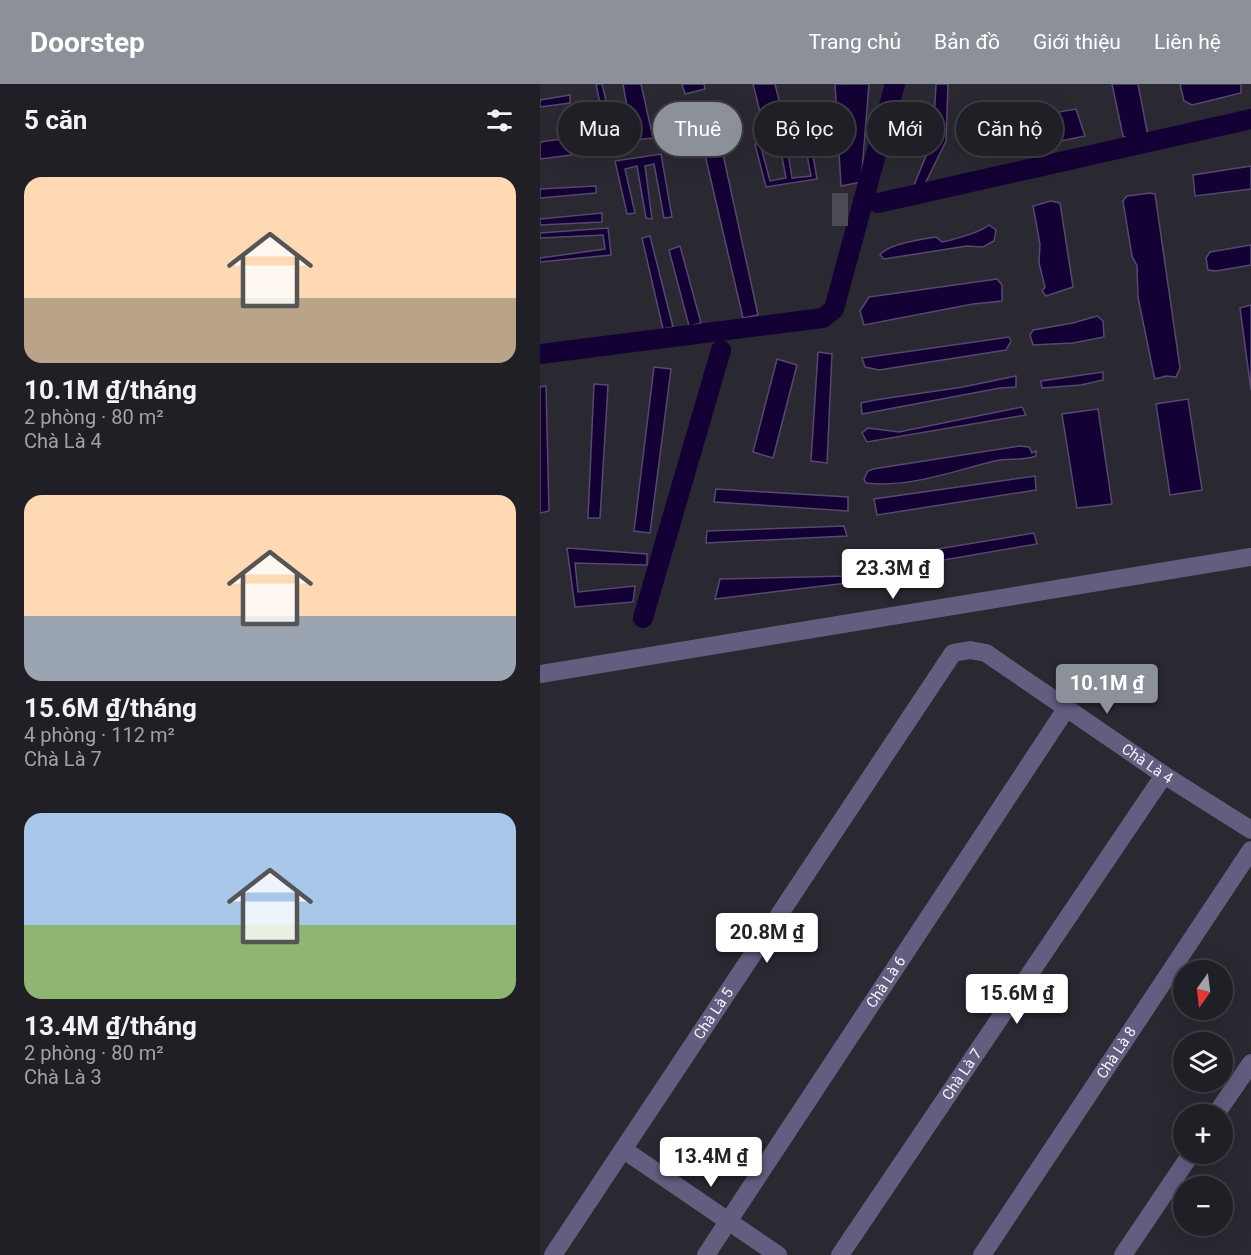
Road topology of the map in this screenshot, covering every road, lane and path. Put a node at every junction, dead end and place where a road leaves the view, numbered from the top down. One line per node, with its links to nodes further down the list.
1 (1251, 558): 3 (street)
2 (953, 653): 4 (street, Chà Là 4); 10 (street, Chà Là 5)
3 (540, 674)
4 (1066, 709): 5 (street, Chà Là 4); 12 (street, Chà Là 6)
5 (1164, 775): 6 (street, Chà Là 4); 16 (street, Chà Là 7)
6 (1251, 830)
7 (1251, 850): 17 (street, Chà Là 8)
8 (1251, 1063): 9 (street)
9 (1223, 1104)
10 (624, 1150): 12 (street); 13 (street, Chà Là 5)
11 (1184, 1164): 18 (street)
12 (729, 1221): 14 (street, Chà Là 6); 15 (street)
13 (553, 1255)
14 (706, 1255)
15 (778, 1255)
16 (840, 1255)
17 (981, 1255)
18 (1123, 1255)

